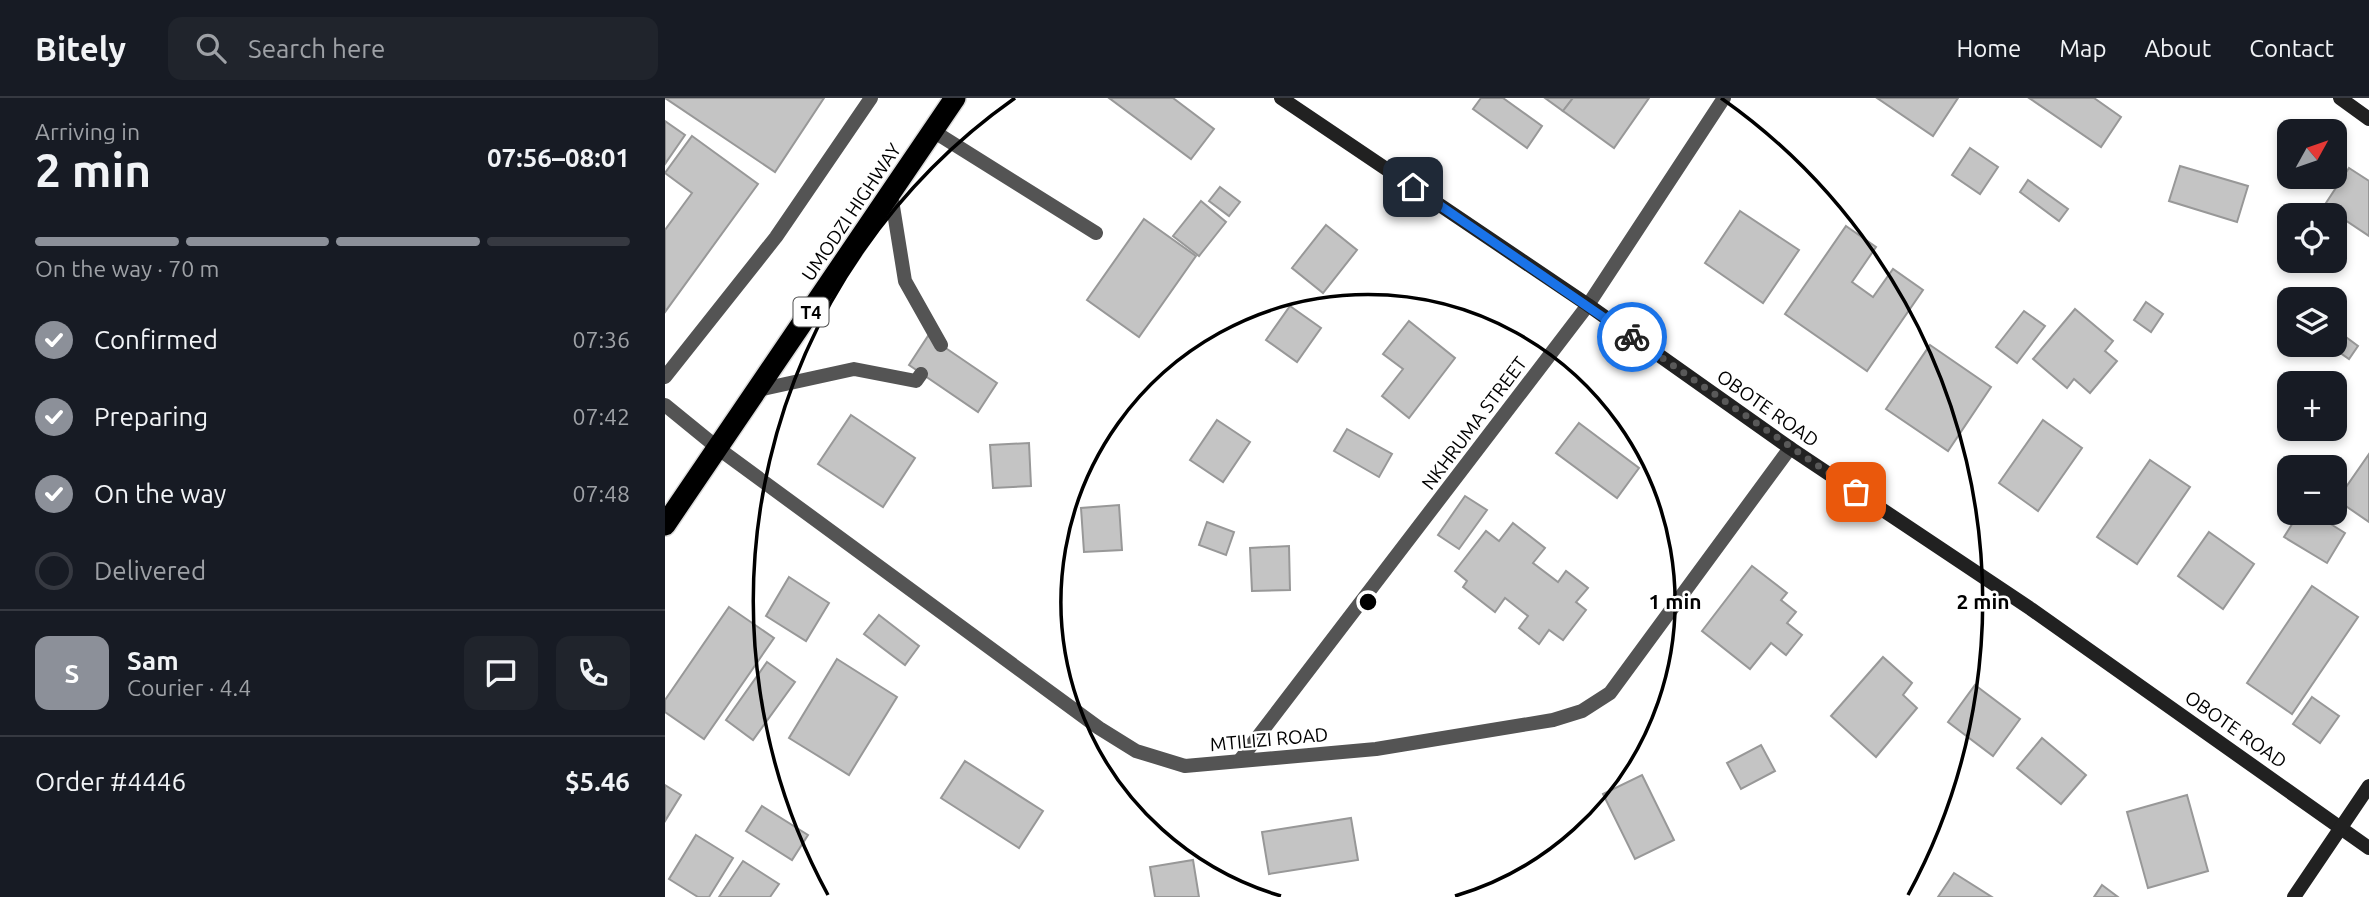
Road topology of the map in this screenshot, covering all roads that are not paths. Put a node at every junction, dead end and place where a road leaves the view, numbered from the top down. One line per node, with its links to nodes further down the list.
1 (871, 98): 13 (street)
2 (955, 98): 7 (highway, UMODZI HIGHWAY / T4)
3 (1281, 98): 10 (street, OBOTE ROAD)
4 (1724, 98): 10 (street, NKHRUMA STREET)
5 (2340, 98): 6 (street)
6 (2369, 119)
7 (933, 131): 8 (highway, UMODZI HIGHWAY / T4); 9 (street)
8 (891, 194): 11 (street); 14 (highway, UMODZI HIGHWAY / T4)
9 (1096, 233)
10 (1588, 305): 16 (street, OBOTE ROAD); 19 (street, NKHRUMA STREET)
11 (941, 345)
12 (921, 374): 14 (street)
13 (665, 377)
14 (758, 390): 17 (highway, UMODZI HIGHWAY / T4)
15 (665, 405): 17 (street, MTILIZI ROAD)
16 (1790, 448): 19 (street, MTILIZI ROAD); 21 (street, OBOTE ROAD)
17 (719, 449): 18 (highway, UMODZI HIGHWAY / T4); 19 (street, MTILIZI ROAD)
18 (665, 526)
19 (1240, 760)
20 (2369, 786): 21 (street)
21 (2342, 827): 22 (street, OBOTE ROAD); 23 (street)
22 (2369, 848)
23 (2294, 897)

